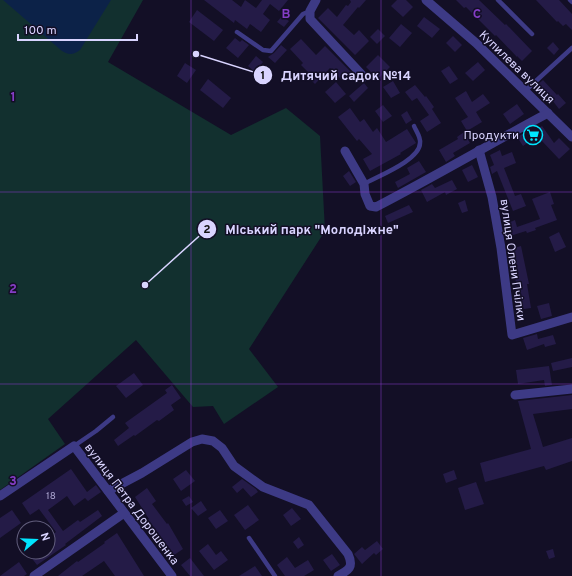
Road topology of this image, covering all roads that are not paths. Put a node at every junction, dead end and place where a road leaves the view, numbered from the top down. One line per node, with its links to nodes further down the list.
1 (316, 0): 6 (street)
2 (426, 0): 11 (street, Купилева вулиця)
3 (498, 0): 8 (lane)
4 (570, 0): 5 (lane)
5 (572, 2)
6 (310, 11): 7 (lane); 10 (street)
7 (237, 32)
8 (532, 34)
9 (572, 48): 11 (lane)
10 (364, 76)
11 (525, 91): 12 (street, Купилева вулиця)
12 (548, 113): 14 (street, Купилева вулиця); 15 (street)
13 (414, 126): 17 (lane)
14 (572, 137)
15 (479, 150): 17 (street); 18 (street, вулиця Олени Пчілки)
16 (345, 151): 17 (street)
17 (364, 184)
18 (572, 317)
19 (572, 389): 20 (street)
20 (515, 395)
21 (113, 417): 22 (lane)
22 (74, 446): 23 (street, вулиця Петра Дорошенка); 24 (street)
23 (108, 491): 25 (street, вулиця Петра Дорошенка); 30 (street)
24 (0, 496)
25 (124, 513): 27 (street); 28 (street, вулиця Петра Дорошенка)
26 (249, 538): 29 (lane)
27 (34, 576)
28 (171, 576)
29 (275, 576)
30 (338, 576)

